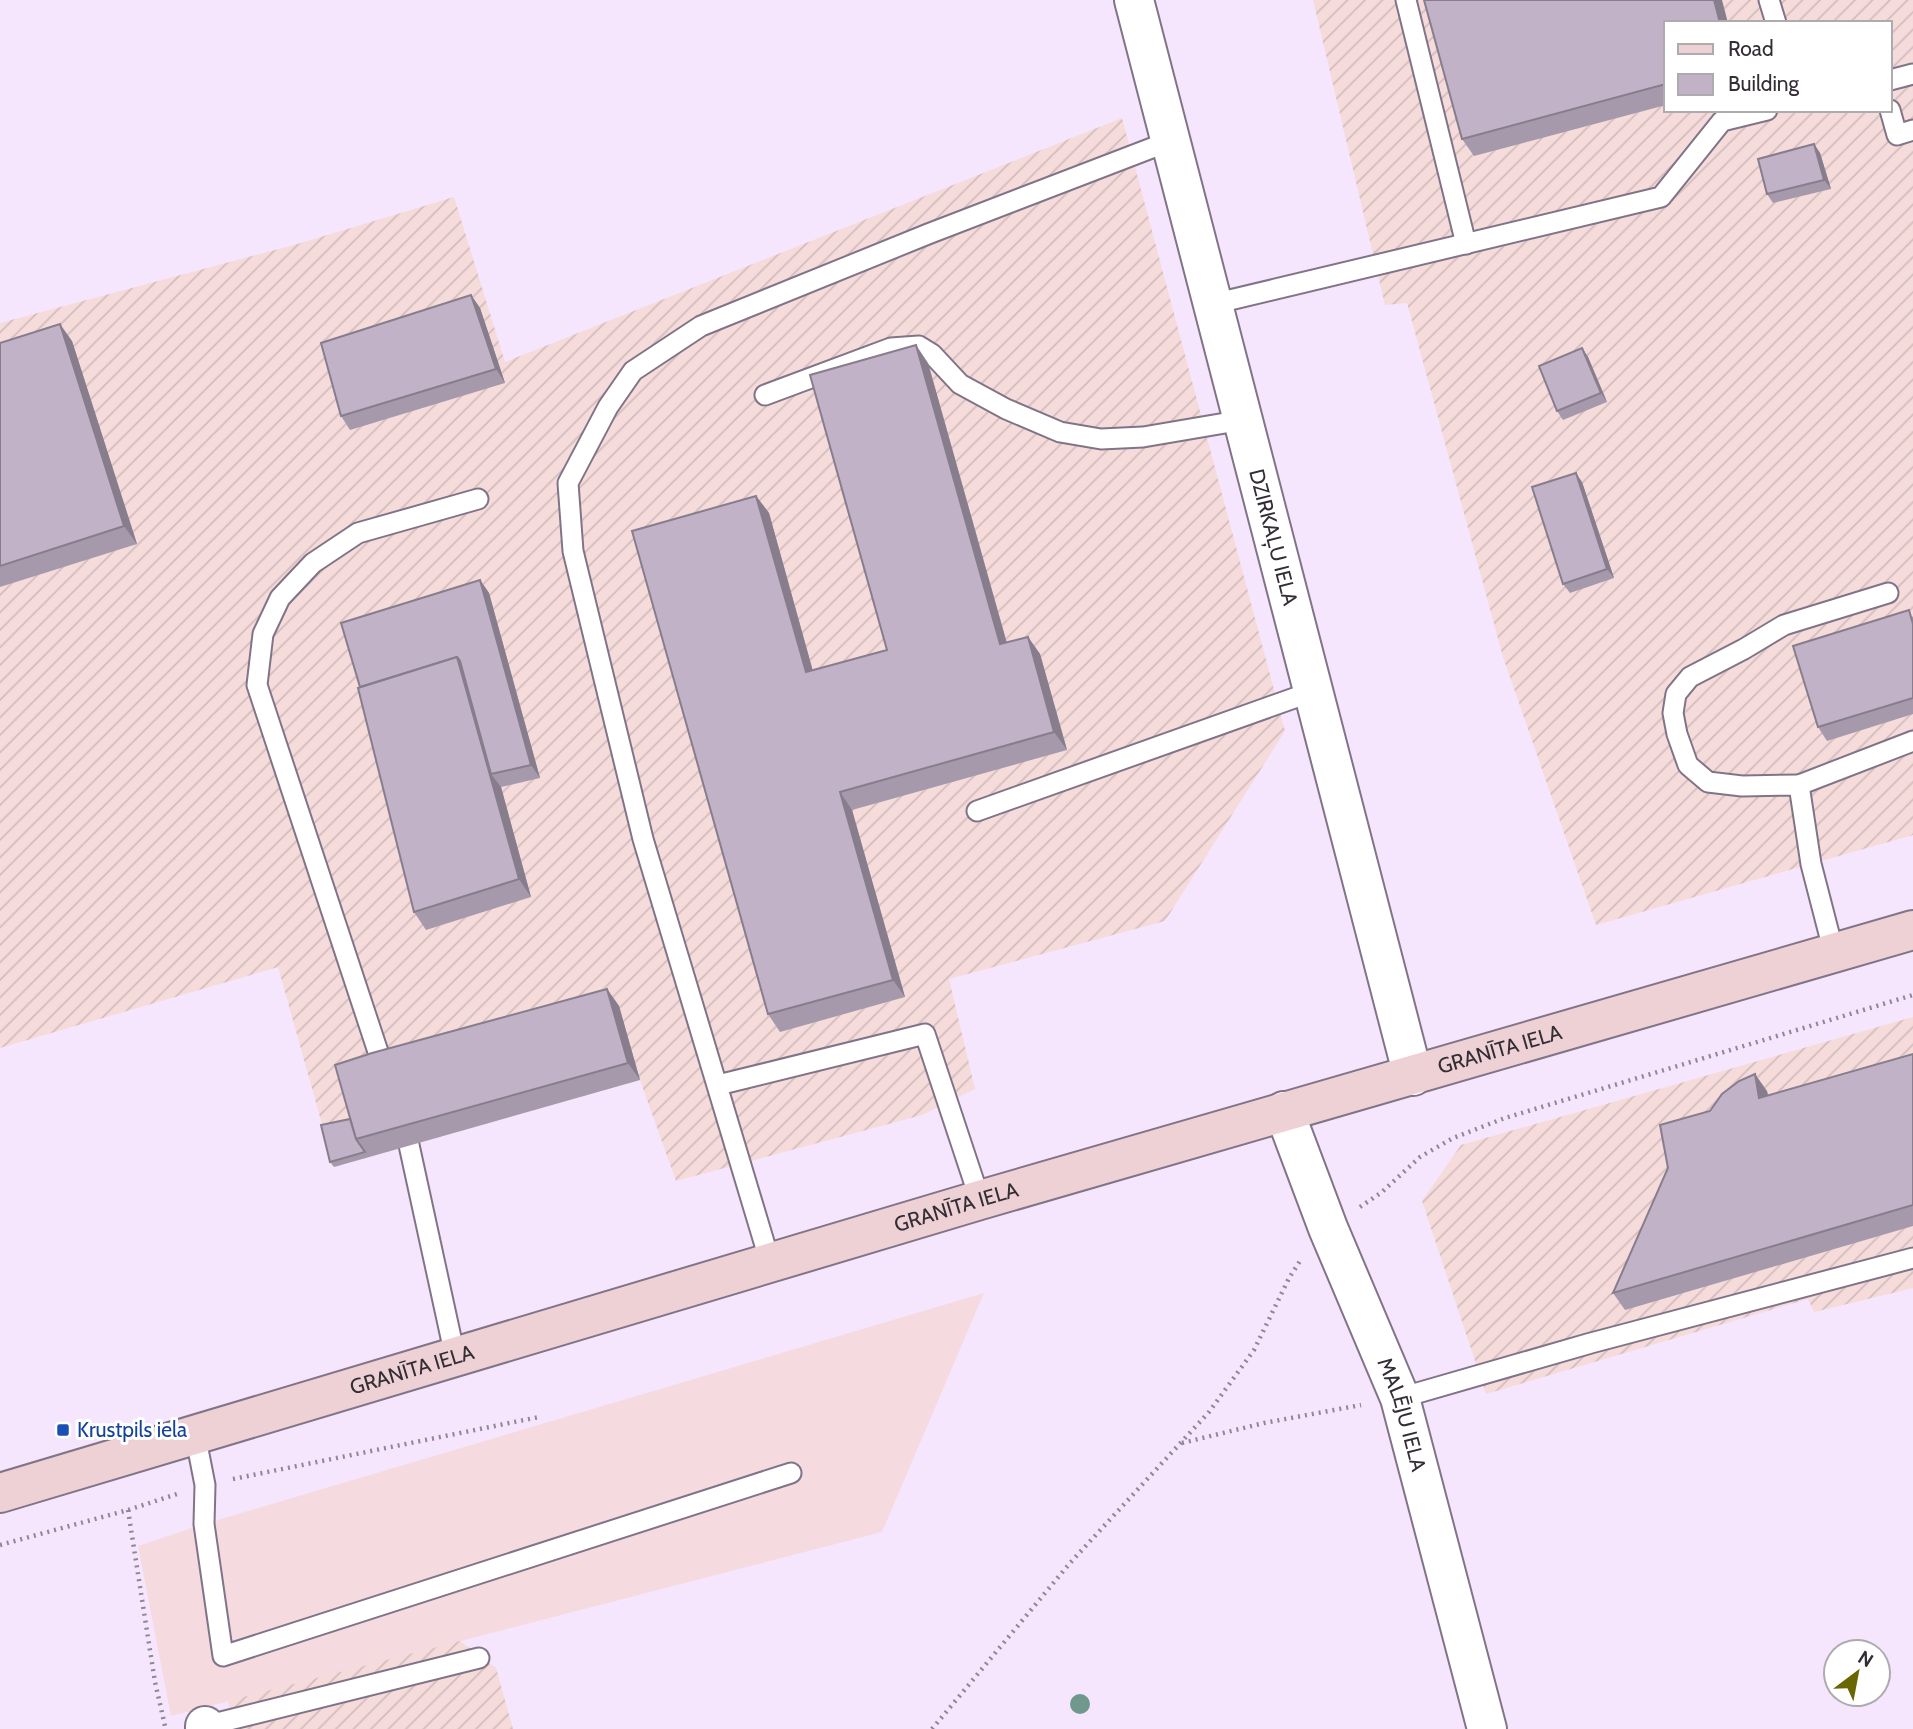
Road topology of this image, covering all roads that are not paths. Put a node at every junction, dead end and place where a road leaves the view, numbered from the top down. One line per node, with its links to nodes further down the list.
1 (1134, 0): 10 (street, DZIRKAĻU IELA)
2 (1406, 0): 11 (lane)
3 (1769, 0): 4 (lane)
4 (1775, 21)
5 (1913, 74): 6 (lane)
6 (1892, 79)
7 (1758, 112): 11 (lane)
8 (1891, 112): 9 (lane)
9 (1913, 130)
10 (1170, 141): 12 (street, DZIRKAĻU IELA); 25 (lane)
11 (1466, 244): 12 (lane)
12 (1213, 304): 14 (street, DZIRKAĻU IELA)
13 (765, 395): 14 (lane)
14 (1243, 420): 17 (street, DZIRKAĻU IELA)
15 (478, 499): 23 (lane)
16 (1888, 593): 19 (lane)
17 (1314, 691): 20 (lane); 24 (street, DZIRKAĻU IELA)
18 (1913, 741): 19 (lane)
19 (1799, 785): 22 (lane)
20 (976, 810)
21 (1913, 930): 22 (main road, GRANĪTA IELA)
22 (1834, 953): 24 (main road, GRANĪTA IELA)
23 (384, 1070)
24 (1413, 1076): 26 (main road, GRANĪTA IELA)
25 (718, 1085): 28 (lane); 30 (lane)
26 (1284, 1111): 28 (main road, GRANĪTA IELA); 32 (street, MALĒJU IELA)
27 (409, 1145): 31 (lane)
28 (980, 1200): 30 (main road, GRANĪTA IELA)
29 (1913, 1258): 32 (lane)
30 (770, 1262): 31 (main road, GRANĪTA IELA)
31 (455, 1356): 33 (main road, GRANĪTA IELA)
32 (1400, 1398): 38 (street, MALĒJU IELA)
33 (195, 1434): 34 (lane); 35 (main road, GRANĪTA IELA)
34 (790, 1473)
35 (0, 1493)
36 (479, 1658): 37 (lane)
37 (205, 1727)
38 (1487, 1729)

